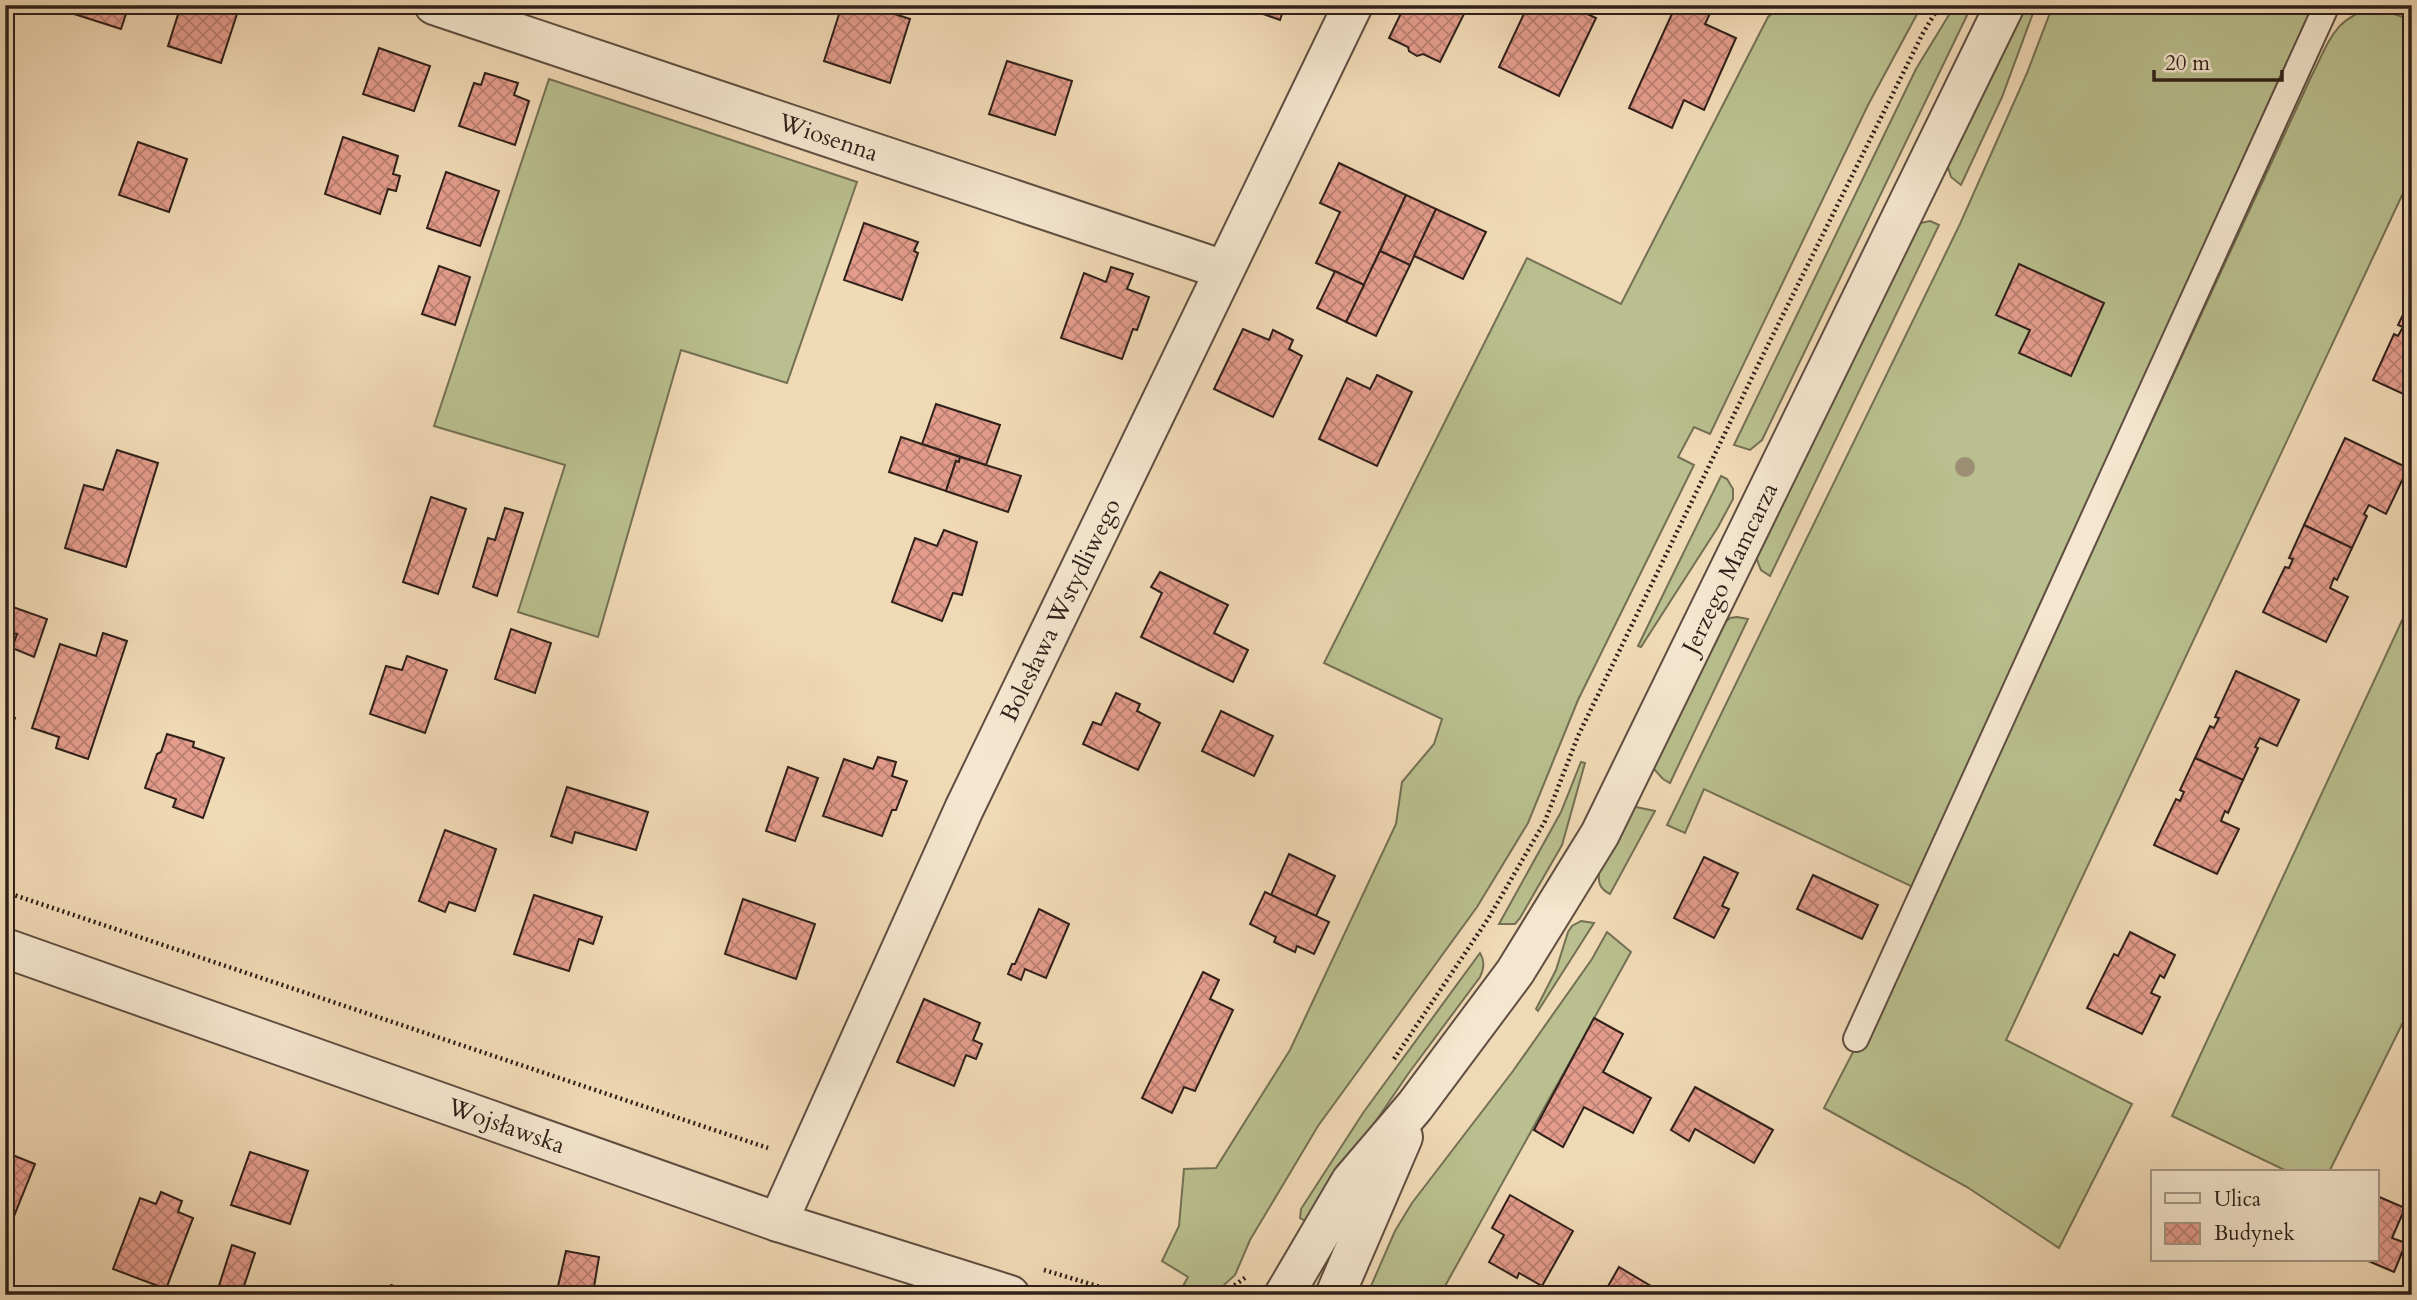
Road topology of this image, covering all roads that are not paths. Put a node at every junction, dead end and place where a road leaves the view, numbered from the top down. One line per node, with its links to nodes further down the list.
1 (434, 5): 5 (street, Wiosenna)
2 (1353, 5): 5 (street, Bolesława Wstydliwego)
3 (2004, 5): 8 (street, Jerzego Mamcarza)
4 (2327, 5): 7 (lane)
5 (1224, 270): 9 (street, Bolesława Wstydliwego)
6 (5, 948): 9 (street, Wojsławska)
7 (1856, 1039)
8 (1415, 1106): 11 (street, Jerzego Mamcarza); 12 (street, Jerzego Mamcarza)
9 (778, 1222): 10 (street, Wojsławska)
10 (1010, 1295)
11 (1284, 1295)
12 (1335, 1295)

